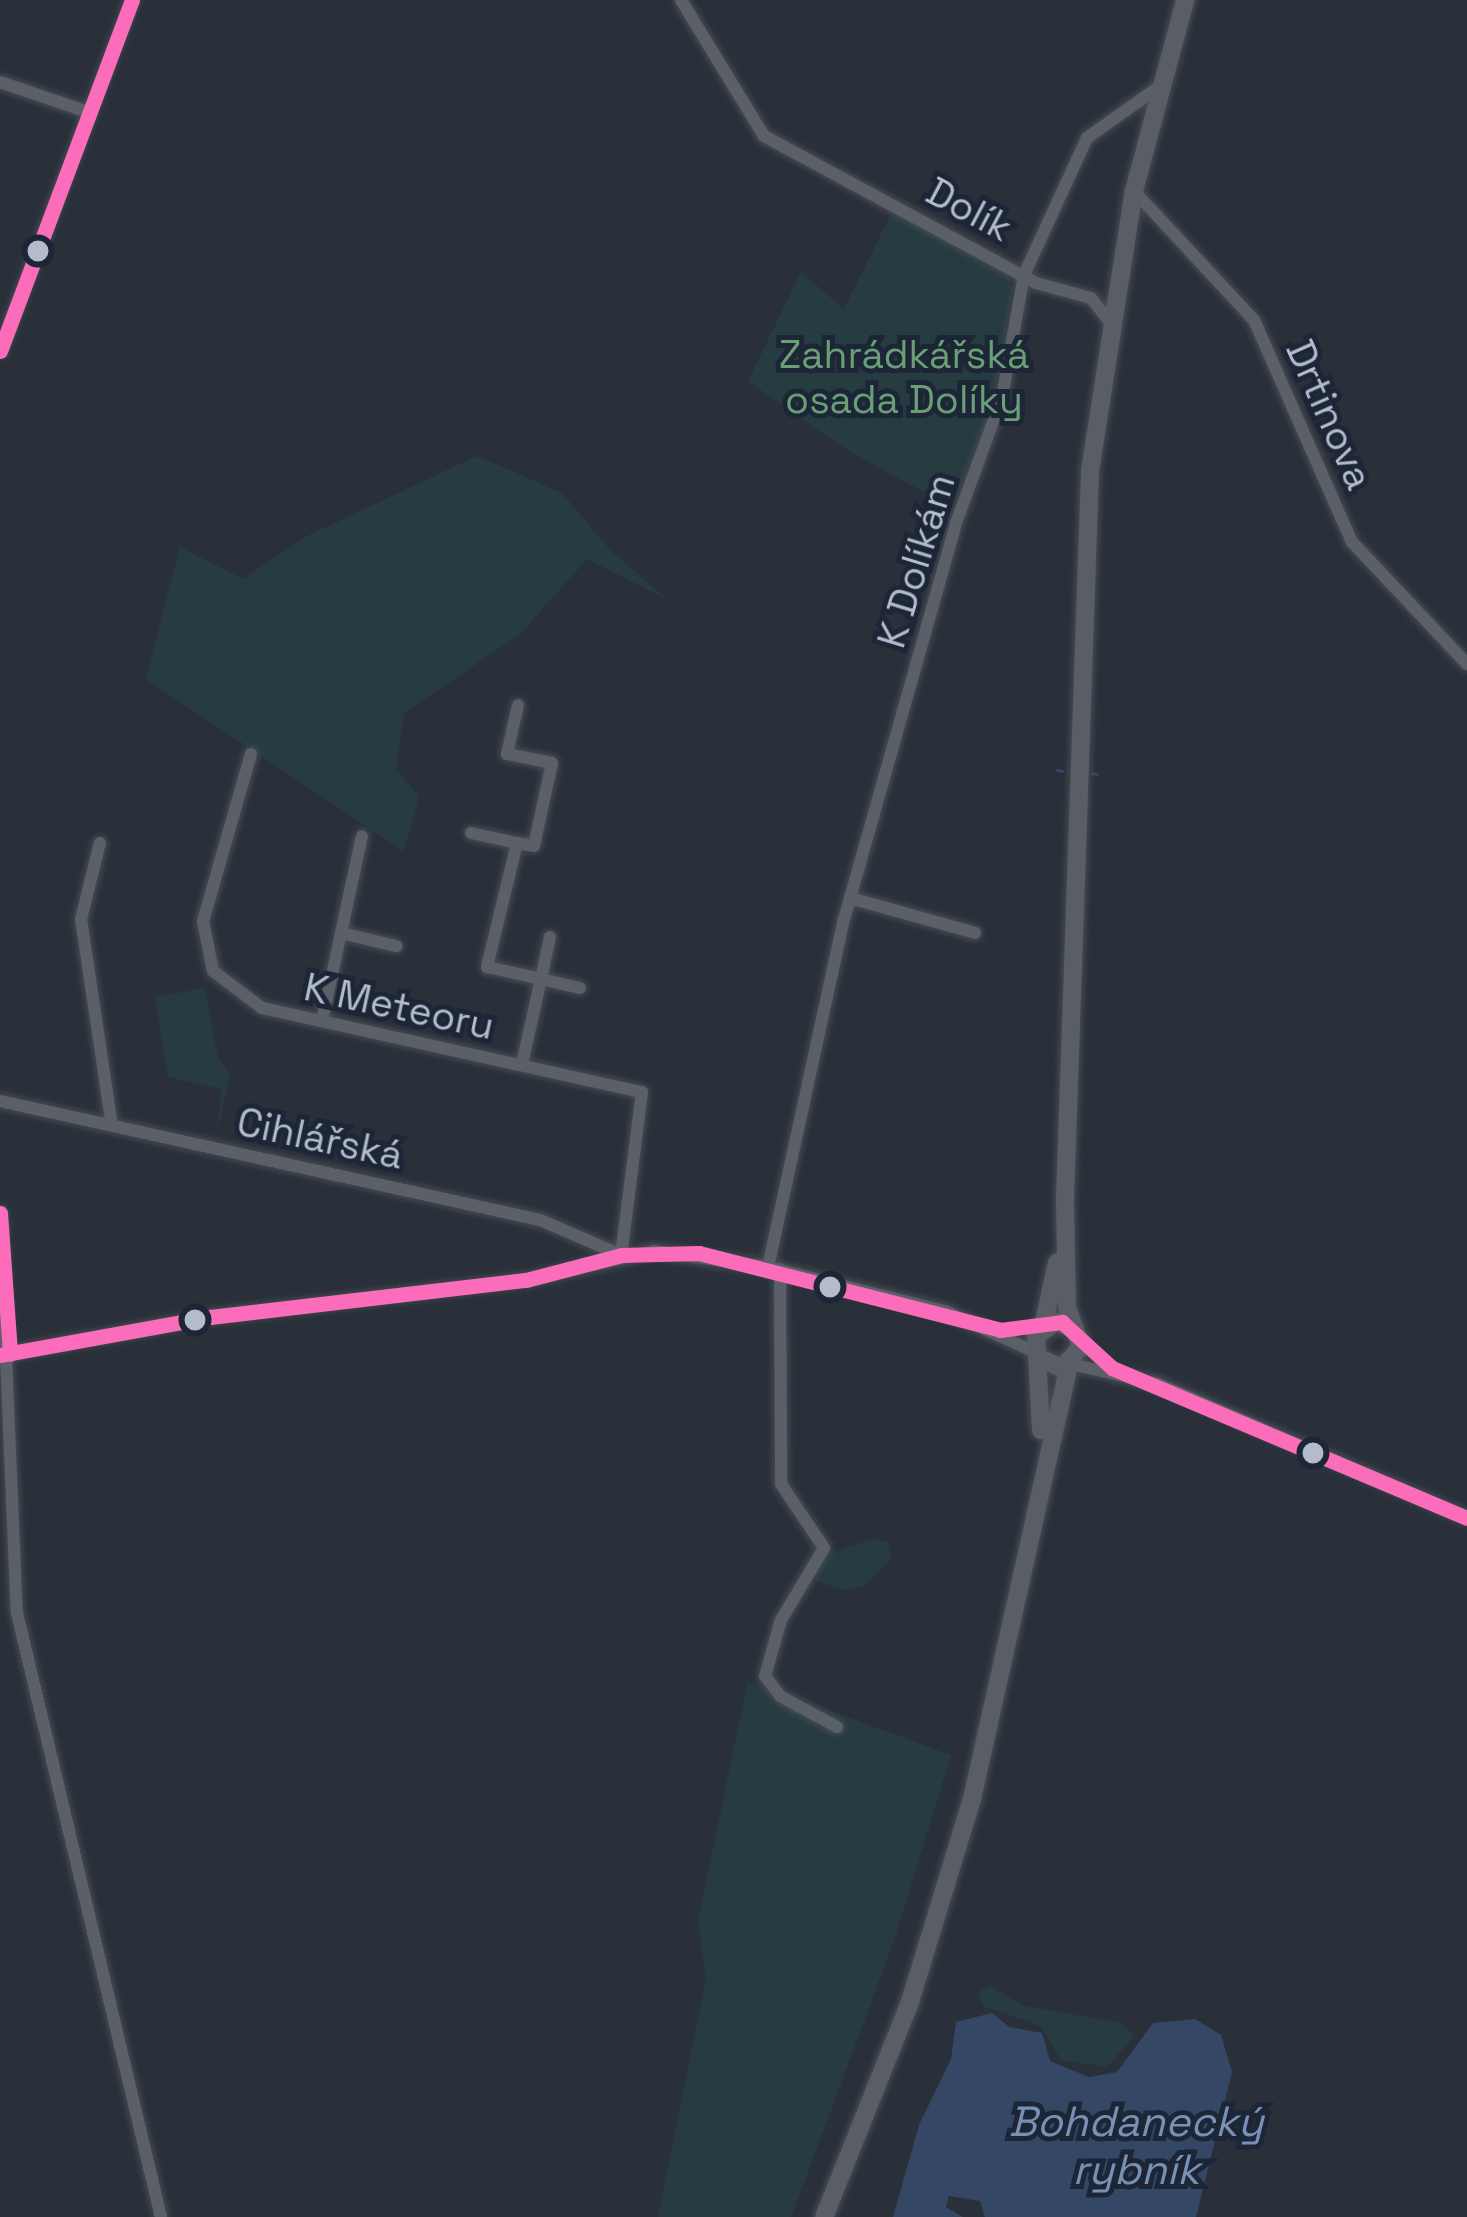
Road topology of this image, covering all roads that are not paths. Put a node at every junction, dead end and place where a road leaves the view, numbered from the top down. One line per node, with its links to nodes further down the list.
1 (132, 0): 6 (street)
2 (682, 0): 8 (street, Dolík)
3 (1185, 0): 4 (main road)
4 (1162, 78): 7 (main road); 8 (street, K Dolíkám)
5 (0, 82): 6 (street)
6 (88, 112): 10 (street)
7 (1134, 191): 9 (main road); 11 (street, Drtinova)
8 (1024, 275): 9 (street, Dolík); 18 (street, K Dolíkám)
9 (1110, 322): 29 (main road)
10 (0, 351)
11 (1467, 664)
12 (518, 705): 17 (street)
13 (251, 754): 25 (street, K Meteoru)
14 (472, 833): 17 (street)
15 (362, 836): 19 (street)
16 (100, 843): 28 (street)
17 (517, 843): 23 (street)
18 (850, 898): 20 (street); 32 (street, K Dolíkám)
19 (341, 933): 22 (street); 25 (street)
20 (975, 933)
21 (550, 937): 23 (street)
22 (396, 946)
23 (541, 980): 24 (street); 26 (street)
24 (580, 988)
25 (322, 1021): 26 (street, K Meteoru)
26 (522, 1064): 31 (street, K Meteoru)
27 (0, 1101): 28 (street, Cihlářská)
28 (112, 1126): 31 (street, Cihlářská)
29 (1065, 1199): 33 (main road); 35 (main road)
30 (0, 1214): 36 (street)
31 (621, 1255): 32 (street); 36 (street)
32 (774, 1268): 34 (street); 42 (street, K Dolíkám)
33 (1041, 1328): 34 (street); 35 (main road); 37 (main road)
34 (1000, 1330): 37 (street)
35 (1077, 1335): 38 (main road); 39 (street)
36 (5, 1354): 43 (street)
37 (1036, 1355): 38 (main road); 40 (main road)
38 (1070, 1365): 39 (street); 40 (main road)
39 (1112, 1368): 41 (street)
40 (1037, 1495): 44 (main road)
41 (1467, 1518)
42 (837, 1727)
43 (161, 2217)
44 (824, 2217)

